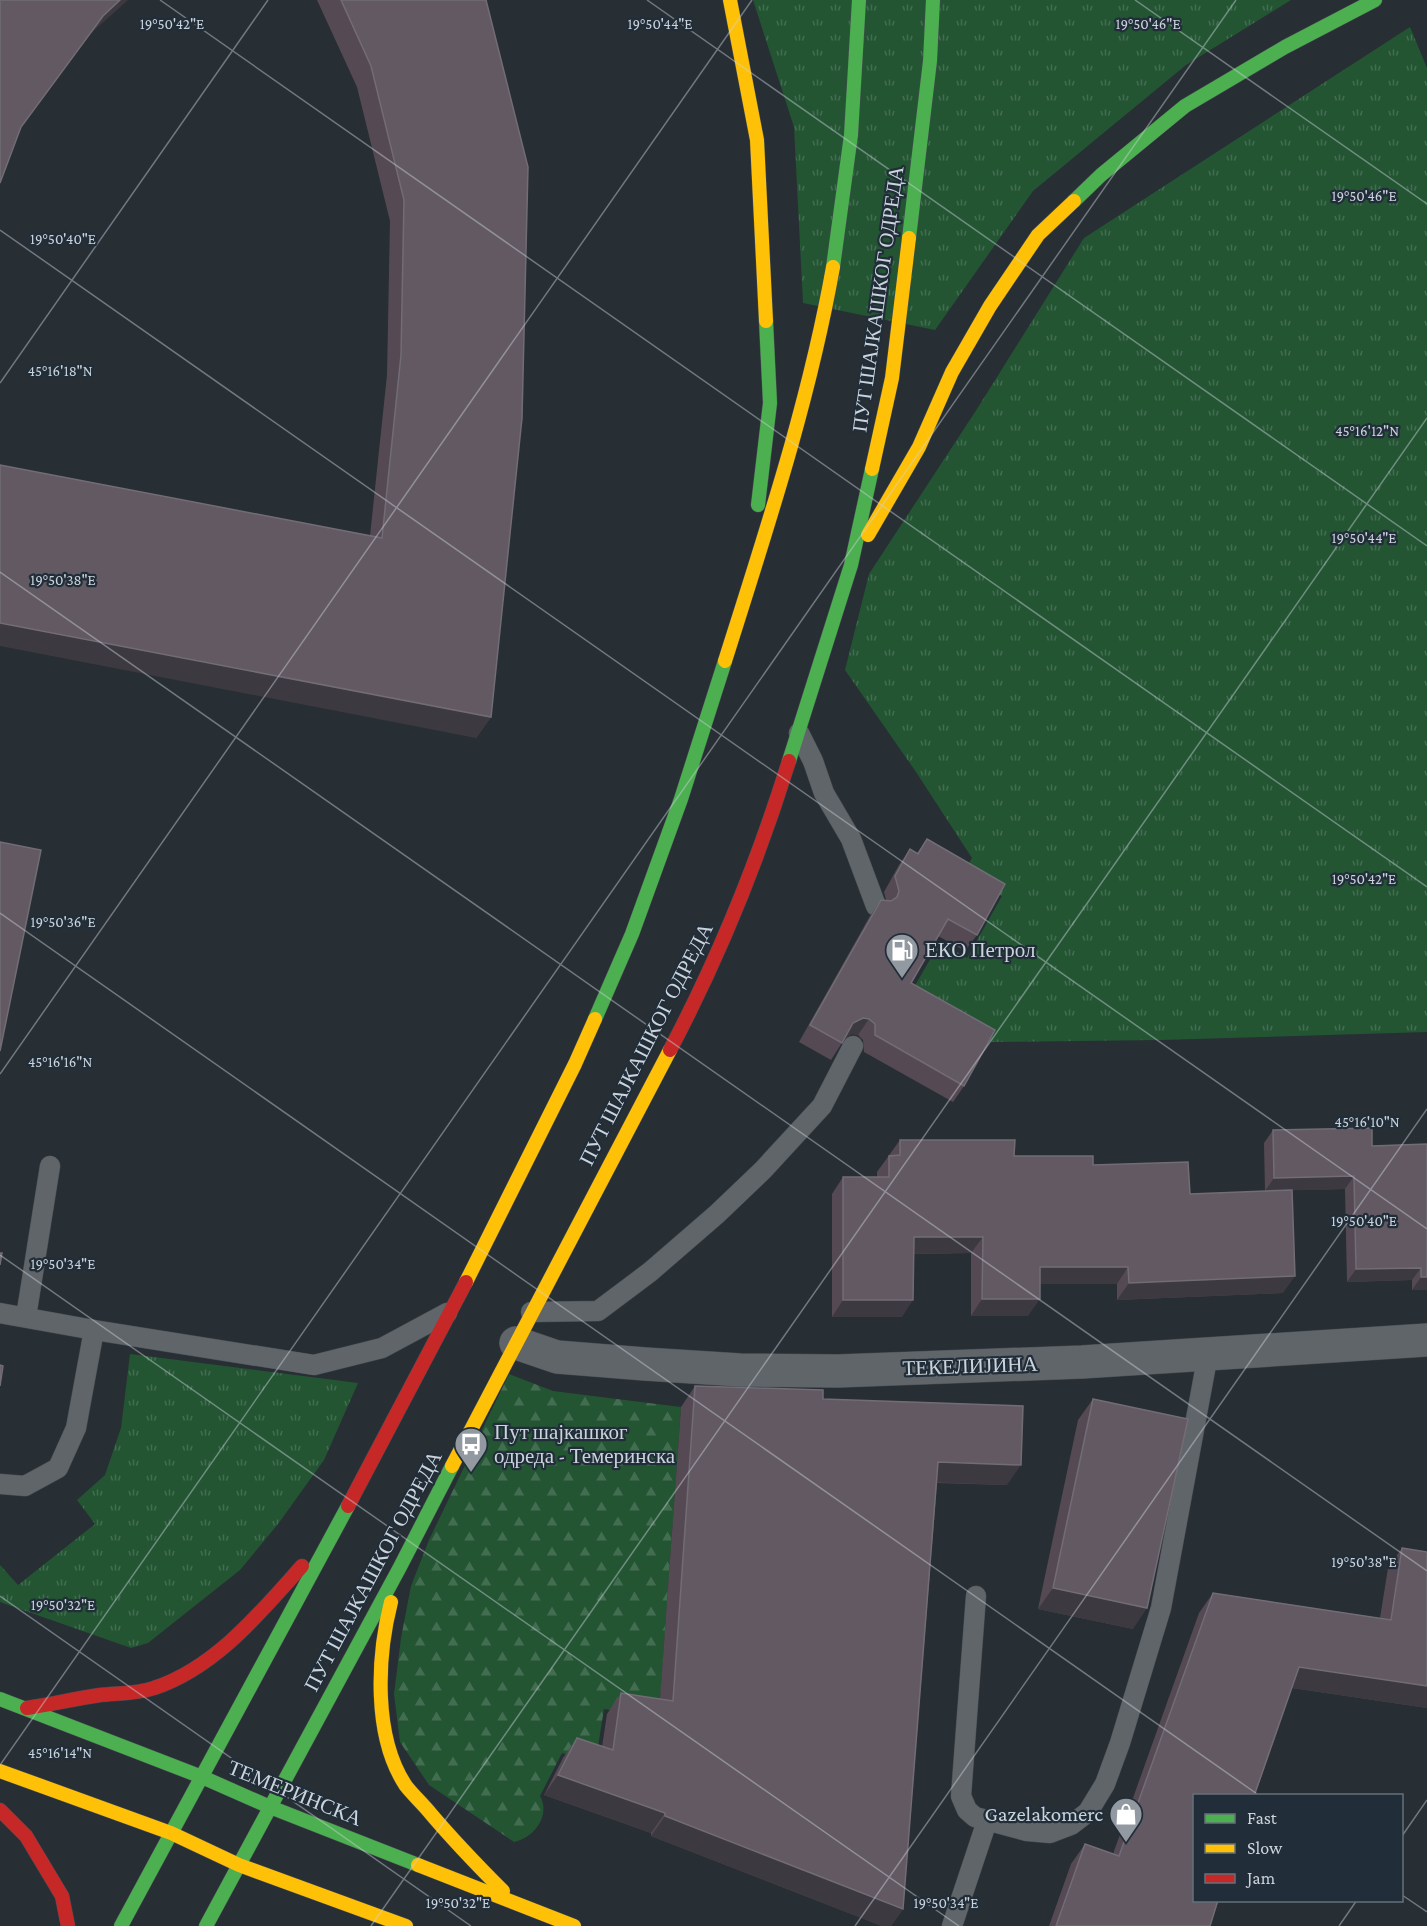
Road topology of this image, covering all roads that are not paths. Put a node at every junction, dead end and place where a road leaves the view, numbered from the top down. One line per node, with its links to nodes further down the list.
1 (730, 0): 6 (main road)
2 (859, 0): 6 (main road)
3 (933, 0): 5 (main road, ПУТ ШАЈКАШКОГ ОДРЕДА)
4 (1375, 0): 5 (main road)
5 (851, 565): 7 (main road, ПУТ ШАЈКАШКОГ ОДРЕДА)
6 (750, 581): 11 (main road)
7 (799, 733): 8 (lane); 12 (main road, ПУТ ШАЈКАШКОГ ОДРЕДА)
8 (876, 906)
9 (853, 1046): 12 (lane)
10 (50, 1166): 14 (lane)
11 (450, 1312): 15 (lane); 20 (main road)
12 (531, 1312): 17 (main road, ПУТ ШАЈКАШКОГ ОДРЕДА)
13 (0, 1313): 14 (lane)
14 (26, 1317): 15 (lane)
15 (94, 1330): 19 (lane)
16 (1427, 1340): 18 (street, ТЕКЕЛИЈИНА)
17 (516, 1343): 18 (street, ТЕКЕЛИЈИНА); 21 (main road, ПУТ ШАЈКАШКОГ ОДРЕДА)
18 (1208, 1354): 29 (lane)
19 (0, 1484)
20 (336, 1529): 24 (main road); 26 (main road)
21 (400, 1567): 27 (main road, ПУТ ШАЈКАШКОГ ОДРЕДА); 32 (main road)
22 (976, 1596): 29 (lane)
23 (0, 1699): 24 (main road, ТЕМЕРИНСКА)
24 (27, 1708): 26 (main road, ТЕМЕРИНСКА)
25 (0, 1771): 30 (main road)
26 (202, 1777): 27 (main road, ТЕМЕРИНСКА); 30 (main road)
27 (270, 1808): 31 (main road, ПУТ ШАЈКАШКОГ ОДРЕДА); 32 (main road, ТЕМЕРИНСКА)
28 (0, 1810): 33 (main road)
29 (987, 1821): 38 (lane)
30 (171, 1833): 31 (main road); 34 (main road)
31 (239, 1865): 35 (main road, ПУТ ШАЈКАШКОГ ОДРЕДА); 36 (main road)
32 (513, 1901): 37 (main road, ТЕМЕРИНСКА)
33 (68, 1926)
34 (121, 1926)
35 (206, 1926)
36 (406, 1926)
37 (574, 1926)
38 (952, 1926)

